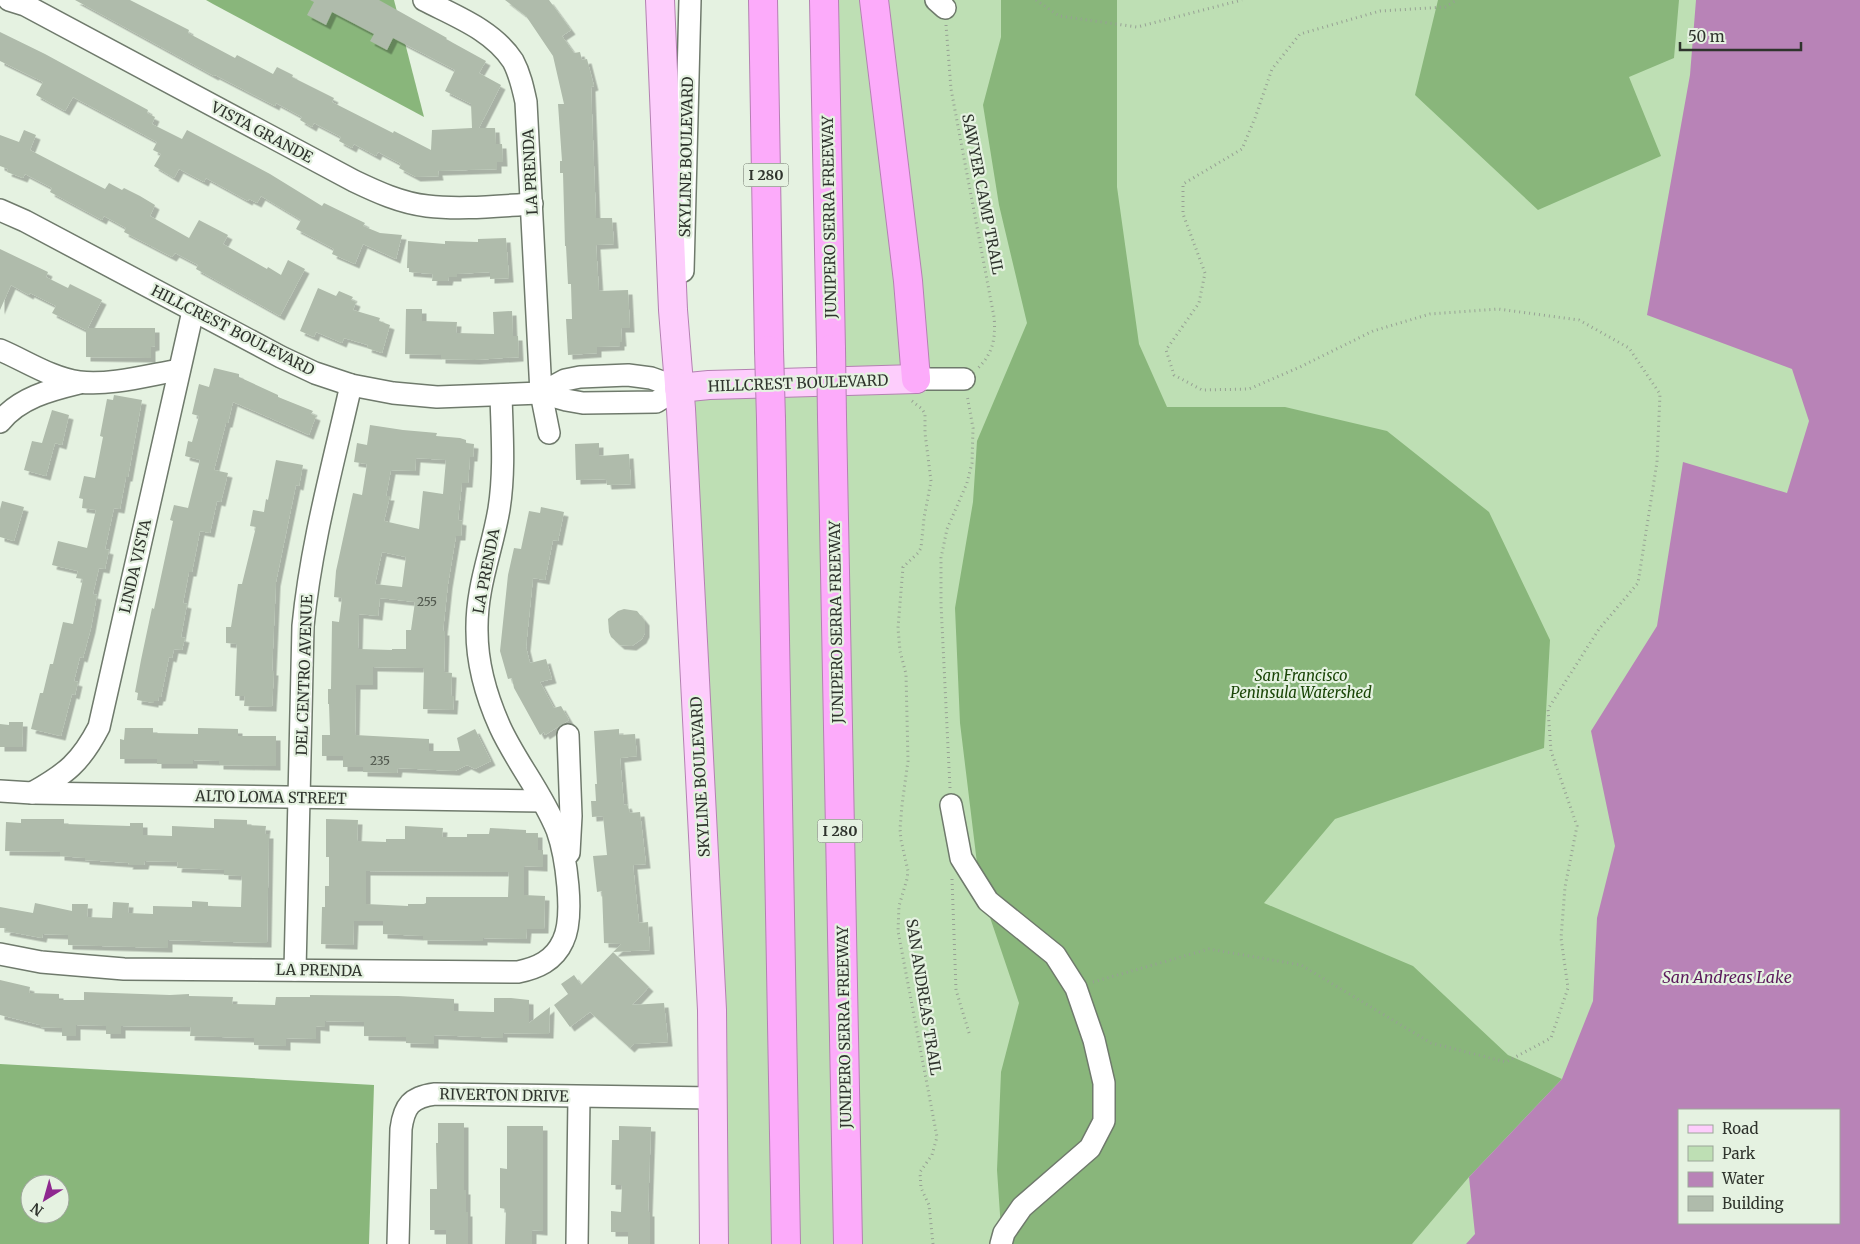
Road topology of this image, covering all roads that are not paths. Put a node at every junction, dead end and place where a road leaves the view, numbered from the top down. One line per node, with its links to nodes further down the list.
1 (424, 0): 8 (street, LA PRENDA)
2 (660, 0): 10 (main road, SKYLINE BOULEVARD)
3 (690, 0): 10 (street, SKYLINE BOULEVARD)
4 (762, 0): 37 (highway, I 280, bridge)
5 (824, 0): 38 (highway, JUNIPERO SERRA FREEWAY / I 280, bridge)
6 (874, 0): 14 (highway)
7 (17, 2): 8 (street, VISTA GRANDE)
8 (532, 204): 19 (street, LA PRENDA)
9 (0, 210): 11 (street, HILLCREST BOULEVARD)
10 (673, 310): 18 (main road, SKYLINE BOULEVARD)
11 (193, 311): 13 (street, LINDA VISTA); 17 (street, HILLCREST BOULEVARD)
12 (0, 350): 16 (street)
13 (179, 370): 16 (street); 25 (street, LINDA VISTA)
14 (916, 379): 15 (street); 18 (main road, HILLCREST BOULEVARD)
15 (964, 379)
16 (80, 382): 21 (street)
17 (351, 385): 20 (street, HILLCREST BOULEVARD); 26 (street, DEL CENTRO AVENUE)
18 (679, 388): 19 (street, HILLCREST BOULEVARD); 33 (main road, SKYLINE BOULEVARD)
19 (542, 394): 20 (street, HILLCREST BOULEVARD); 22 (street, LA PRENDA)
20 (501, 395): 27 (street, LA PRENDA)
21 (0, 422)
22 (549, 433)
23 (568, 735): 29 (street, LA PRENDA)
24 (0, 791): 25 (street, ALTO LOMA STREET)
25 (32, 793): 26 (street, ALTO LOMA STREET)
26 (299, 797): 27 (street, ALTO LOMA STREET); 31 (street, DEL CENTRO AVENUE)
27 (542, 801): 29 (street, LA PRENDA)
28 (951, 805): 39 (street)
29 (567, 878): 31 (street, LA PRENDA)
30 (0, 954): 31 (street, LA PRENDA)
31 (295, 970)
32 (579, 1097): 33 (street, RIVERTON DRIVE); 34 (street, RIVERTON DRIVE); 35 (street)
33 (714, 1098): 36 (main road, SKYLINE BOULEVARD)
34 (398, 1244)
35 (577, 1244)
36 (714, 1244)
37 (786, 1244)
38 (848, 1244)
39 (1001, 1244)

